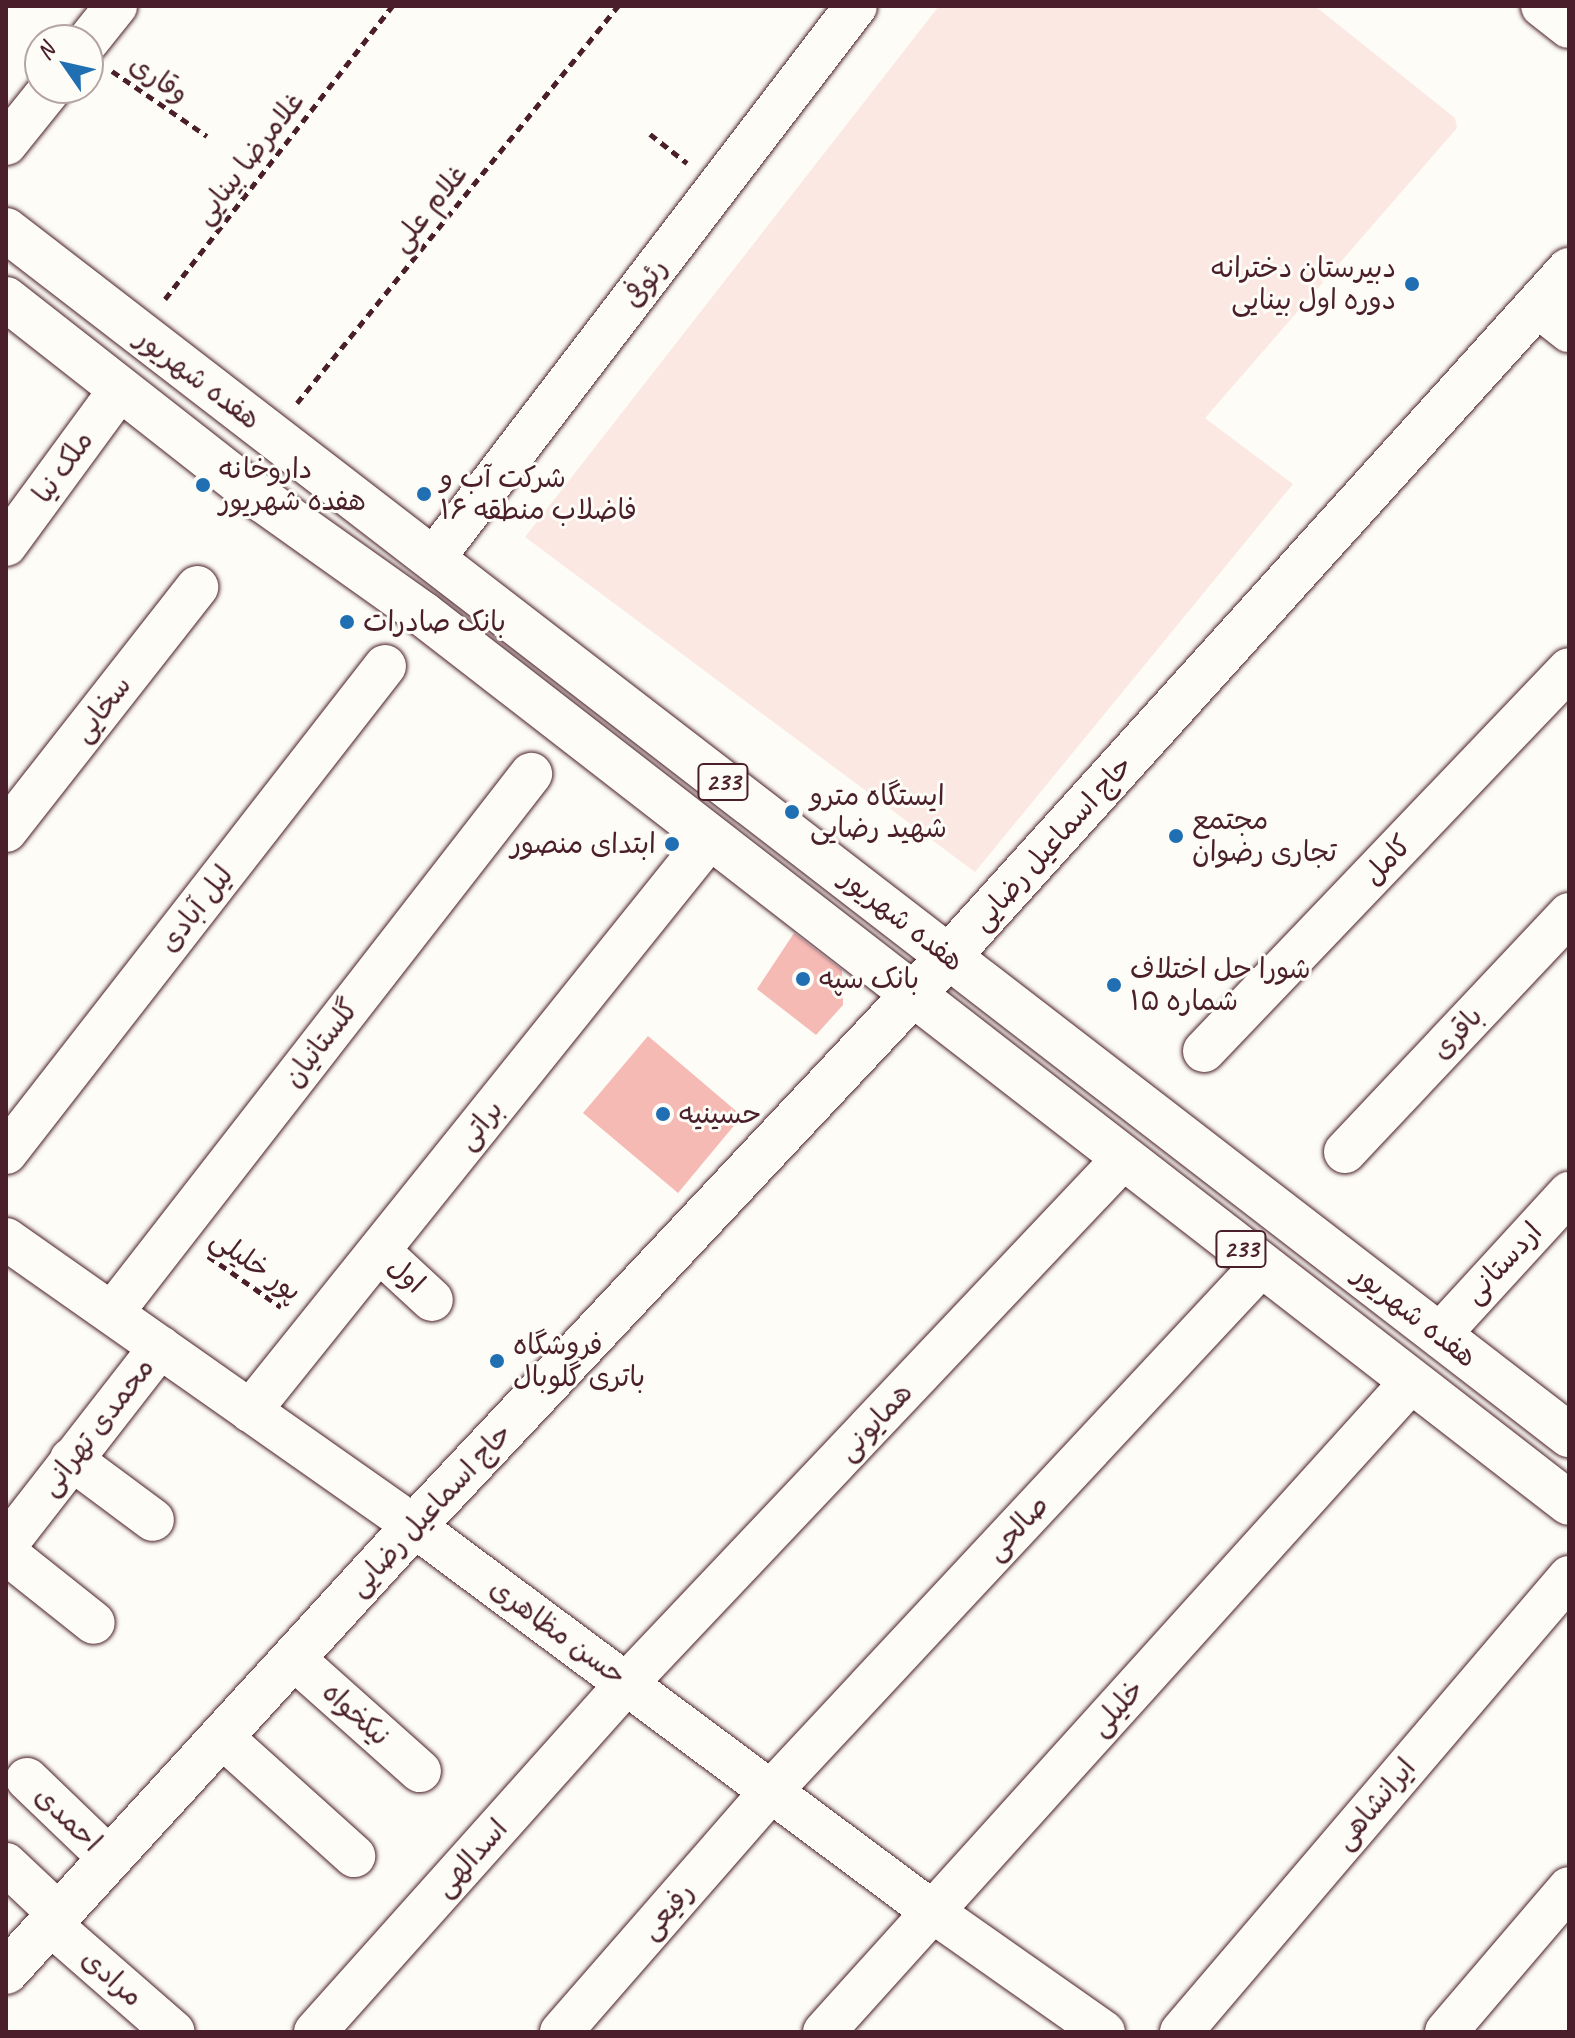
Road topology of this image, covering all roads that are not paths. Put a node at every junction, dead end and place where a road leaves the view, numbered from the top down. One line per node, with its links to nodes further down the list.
1 (116, 6): 5 (street)
2 (856, 6): 14 (street, رئوفی)
3 (1542, 6): 4 (street)
4 (1569, 27)
5 (104, 31)
6 (38, 104): 7 (street)
7 (6, 144)
8 (6, 230): 14 (main road, هفده شهریور / 233)
9 (1569, 270): 11 (main road, حاج اسماعیل رضایی)
10 (6, 299): 12 (main road, هفده شهریور / 233)
11 (1553, 319): 22 (main road, حاج اسماعیل رضایی)
12 (120, 389): 13 (street, ملک نیا); 20 (main road, هفده شهریور / 233)
13 (6, 545)
14 (433, 559): 22 (main road, هفده شهریور / 233)
15 (197, 587): 19 (street, سخایی)
16 (385, 666): 26 (street, لیل آبادی)
17 (1569, 669): 24 (street, کامل)
18 (531, 774): 33 (street, گلستانیان)
19 (6, 831)
20 (709, 839): 23 (main road, هفده شهریور / 233); 30 (street, براتی)
21 (1569, 914): 25 (street, باقری)
22 (949, 956): 23 (main road, حاج اسماعیل رضایی); 34 (main road, هفده شهریور / 233)
23 (914, 993): 27 (main road, هفده شهریور / 233); 42 (main road, حاج اسماعیل رضایی)
24 (1204, 1051)
25 (1345, 1152)
26 (6, 1153)
27 (1122, 1160): 31 (main road, هفده شهریور / 233); 48 (street, همایونی)
28 (1569, 1193): 34 (street, اردستانی)
29 (6, 1239): 33 (street, حسن مظاهری)
30 (379, 1251): 32 (street, اول); 37 (street, براتی)
31 (1262, 1265): 36 (main road, هفده شهریور / 233); 52 (street, صالحی)
32 (432, 1300)
33 (112, 1313): 35 (street, حسن مظاهری)
34 (1439, 1335): 38 (main road, هفده شهریور / 233)
35 (160, 1347): 37 (street, حسن مظاهری); 39 (street, محمدی تهرانی)
36 (1410, 1383): 40 (main road, هفده شهریور / 233); 57 (street, خلیلی)
37 (250, 1411): 42 (street, حسن مظاهری)
38 (1569, 1435)
39 (71, 1459): 41 (street); 43 (street, محمدی تهرانی)
40 (1569, 1503)
41 (153, 1520)
42 (414, 1526): 47 (main road, حاج اسماعیل رضایی); 48 (street, حسن مظاهری)
43 (6, 1545)
44 (6, 1553): 46 (street)
45 (1569, 1577): 65 (street, ایرانشاهی)
46 (94, 1623)
47 (293, 1658): 49 (main road, حاج اسماعیل رضایی); 50 (street, نیکخواه)
48 (627, 1683): 52 (street, حسن مظاهری); 61 (street, اسدالهی)
49 (222, 1737): 53 (street); 54 (main road, حاج اسماعیل رضایی)
50 (420, 1771)
51 (27, 1779): 54 (street, احمدی)
52 (772, 1790): 57 (street, حسن مظاهری); 62 (street, رفیعی)
53 (354, 1856)
54 (110, 1859): 58 (main road, حاج اسماعیل رضایی)
55 (6, 1864): 58 (street, مرادی)
56 (1569, 1888): 66 (street)
57 (933, 1912): 63 (street, خلیلی); 64 (street, حسن مظاهری)
58 (55, 1919): 59 (main road, حاج اسماعیل رضایی); 60 (street, مرادی)
59 (6, 1972)
60 (174, 2032)
61 (315, 2032)
62 (561, 2032)
63 (824, 2032)
64 (1104, 2032)
65 (1181, 2032)
66 (1446, 2032)

